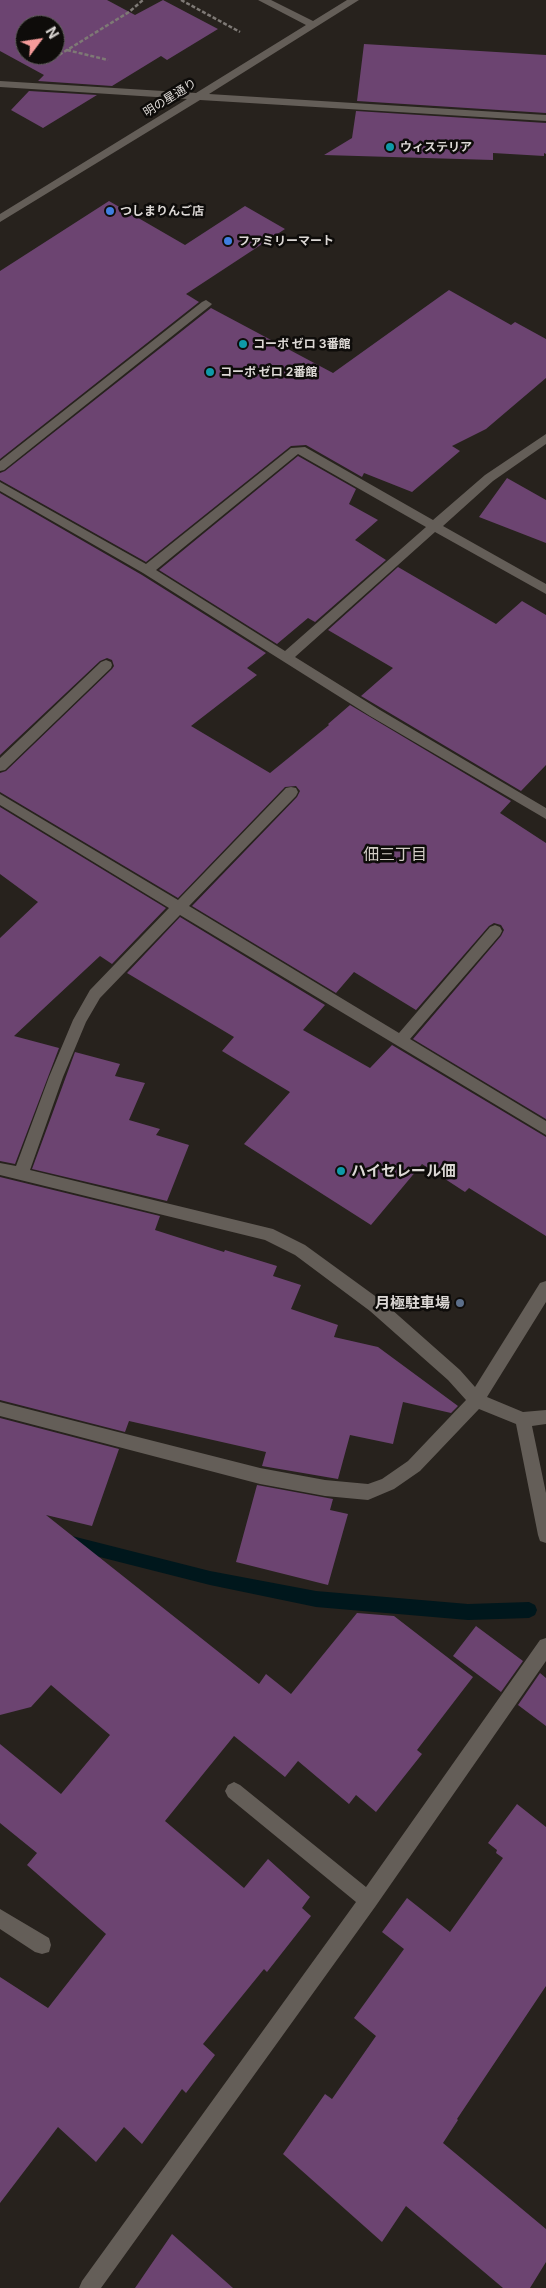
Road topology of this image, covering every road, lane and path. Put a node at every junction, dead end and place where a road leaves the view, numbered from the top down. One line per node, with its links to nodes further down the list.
1 (143, 0): 8 (path)
2 (181, 0): 6 (path)
3 (263, 0): 5 (street)
4 (354, 0): 5 (street, 明の星通り)
5 (313, 26): 9 (street, 明の星通り)
6 (240, 32)
7 (0, 84): 8 (street)
8 (42, 87): 9 (street)
9 (198, 96): 10 (street); 11 (street, 明の星通り)
10 (546, 118)
11 (0, 219)
12 (206, 304): 14 (street)
13 (546, 438): 16 (street)
14 (0, 467)
15 (0, 486): 17 (street)
16 (435, 526): 17 (street); 18 (street); 19 (street)
17 (146, 570): 19 (street)
18 (546, 590)
19 (286, 657): 24 (street)
20 (106, 665): 21 (street)
21 (0, 766)
22 (291, 792): 25 (street)
23 (0, 799): 25 (street)
24 (546, 814)
25 (179, 908): 27 (street); 30 (street)
26 (495, 931): 27 (street)
27 (400, 1040): 28 (street)
28 (546, 1128)
29 (0, 1169): 30 (street)
30 (21, 1174): 32 (street)
31 (546, 1288): 32 (street)
32 (476, 1400): 33 (street); 35 (street)
33 (0, 1409)
34 (546, 1417): 35 (street)
35 (523, 1419): 36 (street)
36 (546, 1534)
37 (546, 1646): 39 (street)
38 (234, 1791): 39 (street)
39 (368, 1900): 42 (street)
40 (0, 1918): 41 (street)
41 (42, 1944)
42 (89, 2288)

